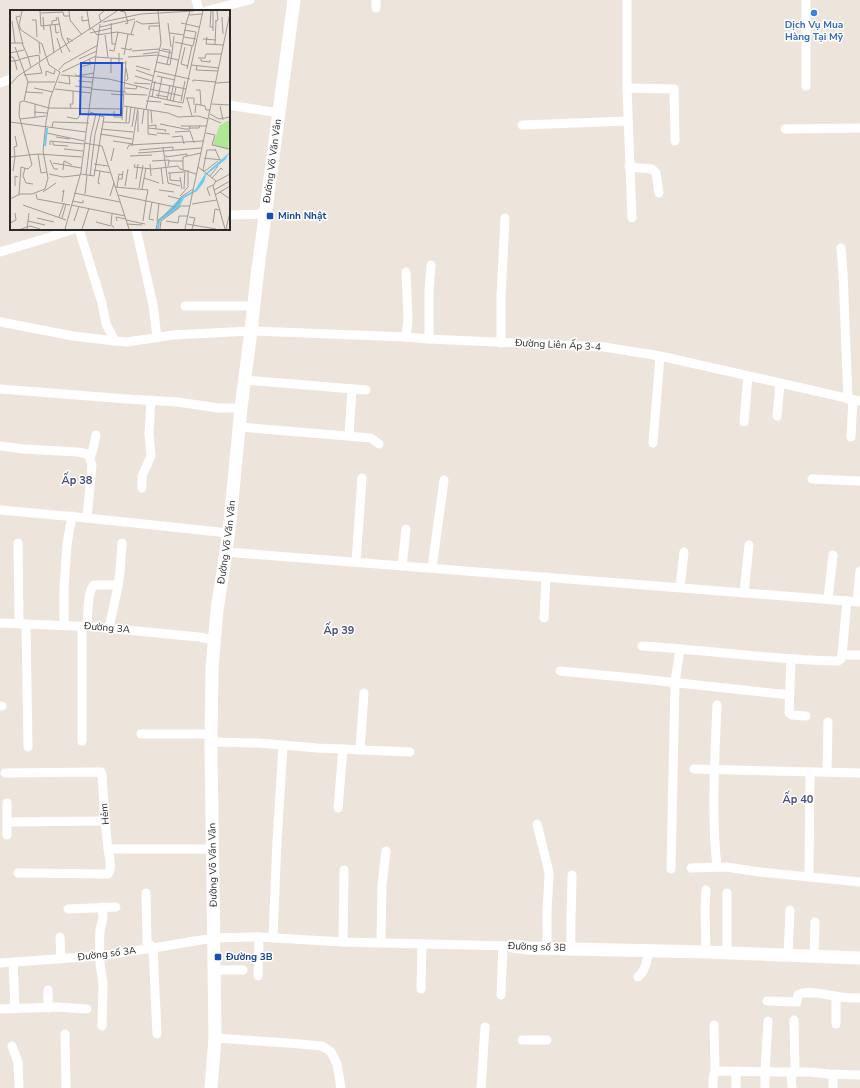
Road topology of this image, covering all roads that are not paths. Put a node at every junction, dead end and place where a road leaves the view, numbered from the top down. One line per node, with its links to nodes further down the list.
1 (196, 0): 6 (street)
2 (250, 0): 7 (street)
3 (294, 0): 13 (street, Đường Võ Văn Vân)
4 (627, 0): 11 (street)
5 (806, 0): 10 (street)
6 (199, 10)
7 (210, 10)
8 (10, 79): 9 (street)
9 (0, 83)
10 (806, 86)
11 (627, 88): 14 (street); 18 (street)
12 (230, 104): 13 (street)
13 (279, 112): 21 (street, Đường Võ Văn Vân)
14 (628, 121): 15 (street); 19 (street)
15 (522, 125)
16 (860, 128): 17 (street)
17 (785, 129)
18 (675, 141)
19 (629, 166): 20 (street); 24 (street)
20 (658, 193)
21 (265, 214): 22 (street); 33 (street, Đường Võ Văn Vân)
22 (230, 215)
23 (505, 218): 40 (street)
24 (632, 218)
25 (71, 230): 29 (street)
26 (79, 230): 39 (street)
27 (136, 230): 36 (street)
28 (841, 248): 49 (street)
29 (0, 252)
30 (430, 265): 38 (street)
31 (406, 272): 37 (street)
32 (185, 306): 33 (street)
33 (253, 306): 35 (street, Đường Võ Văn Vân)
34 (0, 322): 39 (street, Đường Liên Ấp 3-4)
35 (251, 331): 36 (street, Đường Liên Ấp 3-4); 37 (street, Đường Liên Ấp 3-4); 43 (street, Đường Võ Văn Vân)
36 (157, 337): 39 (street, Đường Liên Ấp 3-4)
37 (406, 337): 38 (street, Đường Liên Ấp 3-4)
38 (429, 339): 40 (street, Đường Liên Ấp 3-4)
39 (115, 341)
40 (502, 343): 41 (street, Đường Liên Ấp 3-4)
41 (660, 356): 42 (street, Đường Liên Ấp 3-4); 57 (street)
42 (748, 376): 44 (street, Đường Liên Ấp 3-4); 52 (street)
43 (245, 380): 46 (street); 50 (street, Đường Võ Văn Vân)
44 (780, 383): 49 (street, Đường Liên Ấp 3-4); 51 (street)
45 (0, 389): 48 (street)
46 (352, 389): 47 (street); 55 (street)
47 (366, 390)
48 (152, 400): 50 (street); 65 (street)
49 (854, 400): 56 (street)
50 (241, 408): 53 (street, Đường Võ Văn Vân)
51 (777, 416)
52 (744, 422)
53 (240, 427): 55 (street); 70 (street, Đường Võ Văn Vân)
54 (96, 435): 60 (street)
55 (349, 436): 58 (street)
56 (851, 437)
57 (653, 443)
58 (379, 444)
59 (0, 446): 60 (street)
60 (90, 458): 68 (street)
61 (362, 478): 77 (street)
62 (812, 478): 64 (street)
63 (444, 480): 79 (street)
64 (860, 481)
65 (142, 488)
66 (0, 510): 67 (street)
67 (72, 516): 68 (street); 91 (street)
68 (87, 518): 70 (street)
69 (406, 529): 78 (street)
70 (229, 533): 74 (street, Đường Võ Văn Vân)
71 (18, 543): 90 (street)
72 (122, 543): 82 (street)
73 (749, 545): 84 (street)
74 (226, 552): 77 (street); 94 (street, Đường Võ Văn Vân)
75 (684, 552): 83 (street)
76 (833, 555): 85 (street)
77 (356, 562): 78 (street)
78 (402, 566): 79 (street)
79 (432, 568): 81 (street)
80 (860, 571): 87 (street)
81 (546, 577): 83 (street); 88 (street)
82 (118, 585): 92 (street); 93 (street)
83 (680, 587): 84 (street)
84 (744, 592): 85 (street)
85 (828, 599): 86 (street)
86 (847, 601): 87 (street); 97 (street)
87 (858, 602)
88 (544, 618)
89 (0, 623): 90 (street, Đường 3A)
90 (22, 624): 91 (street, Đường 3A); 111 (street)
91 (64, 625): 92 (street, Đường 3A)
92 (85, 626): 93 (street, Đường 3A); 109 (street)
93 (109, 628): 94 (street, Đường 3A)
94 (214, 640): 108 (street, Đường Võ Văn Vân)
95 (642, 646): 96 (street)
96 (680, 648): 99 (street); 101 (street)
97 (842, 655): 98 (street); 99 (street)
98 (860, 655)
99 (791, 659): 103 (street)
100 (560, 671): 101 (street)
101 (675, 682): 103 (street); 132 (street)
102 (364, 693): 113 (street)
103 (790, 696): 105 (street)
104 (717, 705): 116 (street)
105 (806, 716)
106 (828, 722): 118 (street)
107 (141, 734): 108 (street)
108 (211, 738): 110 (street); 128 (street, Đường Võ Văn Vân)
109 (82, 741)
110 (284, 746): 112 (street); 149 (street)
111 (28, 747)
112 (343, 749): 113 (street); 122 (street)
113 (360, 750): 114 (street)
114 (410, 752)
115 (694, 769): 116 (street)
116 (715, 769): 117 (street); 130 (street)
117 (810, 772): 118 (street); 136 (street)
118 (827, 772): 120 (street)
119 (5, 773): 123 (street, Hẻm)
120 (860, 773)
121 (7, 803): 124 (street)
122 (338, 808)
123 (105, 821): 124 (street); 127 (street, Hẻm)
124 (8, 822): 126 (street)
125 (537, 824): 155 (street)
126 (7, 836)
127 (108, 849): 128 (street); 134 (street, Hẻm)
128 (212, 850): 148 (street, Đường Võ Văn Vân)
129 (386, 851): 151 (street)
130 (717, 867): 131 (street); 136 (street)
131 (691, 868)
132 (671, 869)
133 (344, 870): 150 (street)
134 (18, 873)
135 (572, 875): 156 (street)
136 (809, 877): 137 (street)
137 (860, 882)
138 (706, 890): 158 (street)
139 (146, 893): 154 (street)
140 (727, 893): 159 (street)
141 (102, 907): 142 (street); 143 (street); 161 (street)
142 (116, 907)
143 (68, 909)
144 (790, 910): 160 (street)
145 (815, 922): 162 (street)
146 (60, 937): 164 (street)
147 (259, 937): 148 (street, Đường số 3B); 149 (street, Đường số 3B); 169 (street)
148 (213, 938): 154 (street, Đường số 3A); 167 (street, Đường Võ Văn Vân)
149 (273, 938): 150 (street, Đường số 3B)
150 (343, 942): 151 (street, Đường số 3B)
151 (381, 943): 152 (street, Đường số 3B)
152 (422, 944): 153 (street, Đường số 3B); 171 (street)
153 (508, 946): 155 (street, Đường số 3B); 173 (street)
154 (153, 948): 161 (street, Đường số 3A); 188 (street)
155 (547, 948): 156 (street, Đường số 3B)
156 (571, 949): 157 (street, Đường số 3B)
157 (649, 950): 158 (street, Đường số 3B); 170 (street)
158 (706, 952): 159 (street, Đường số 3B)
159 (727, 952): 160 (street, Đường số 3B)
160 (788, 955): 162 (street, Đường số 3B)
161 (100, 956): 164 (street, Đường số 3A); 185 (street)
162 (814, 956): 163 (street, Đường số 3B)
163 (860, 958)
164 (61, 959): 165 (street, Đường số 3A)
165 (13, 962): 166 (street, Đường số 3A); 179 (street)
166 (0, 963)
167 (214, 970): 168 (street); 189 (street, Đường Võ Văn Vân)
168 (243, 970)
169 (258, 976)
170 (638, 977)
171 (421, 989)
172 (48, 990): 177 (street)
173 (501, 995)
174 (836, 996): 175 (street); 176 (street); 183 (street)
175 (860, 998)
176 (766, 1001)
177 (48, 1008): 179 (street); 180 (street)
178 (0, 1009): 179 (street)
179 (15, 1009)
180 (87, 1009)
181 (794, 1020): 196 (street)
182 (768, 1021): 195 (street)
183 (836, 1024)
184 (714, 1025): 193 (street)
185 (102, 1026)
186 (485, 1027): 203 (street)
187 (65, 1034): 200 (street)
188 (157, 1034)
189 (215, 1038): 201 (street, Đường Võ Văn Vân); 202 (street)
190 (522, 1040): 191 (street)
191 (547, 1040)
192 (12, 1046): 199 (street)
193 (715, 1071): 194 (street); 204 (street)
194 (736, 1071): 195 (street); 205 (street)
195 (765, 1072): 196 (street); 206 (street)
196 (793, 1072): 197 (street); 207 (street)
197 (833, 1075): 198 (street); 208 (street)
198 (860, 1076)
199 (19, 1088)
200 (66, 1088)
201 (211, 1088)
202 (341, 1088)
203 (481, 1088)
204 (713, 1088)
205 (736, 1088)
206 (765, 1088)
207 (792, 1088)
208 (833, 1088)

